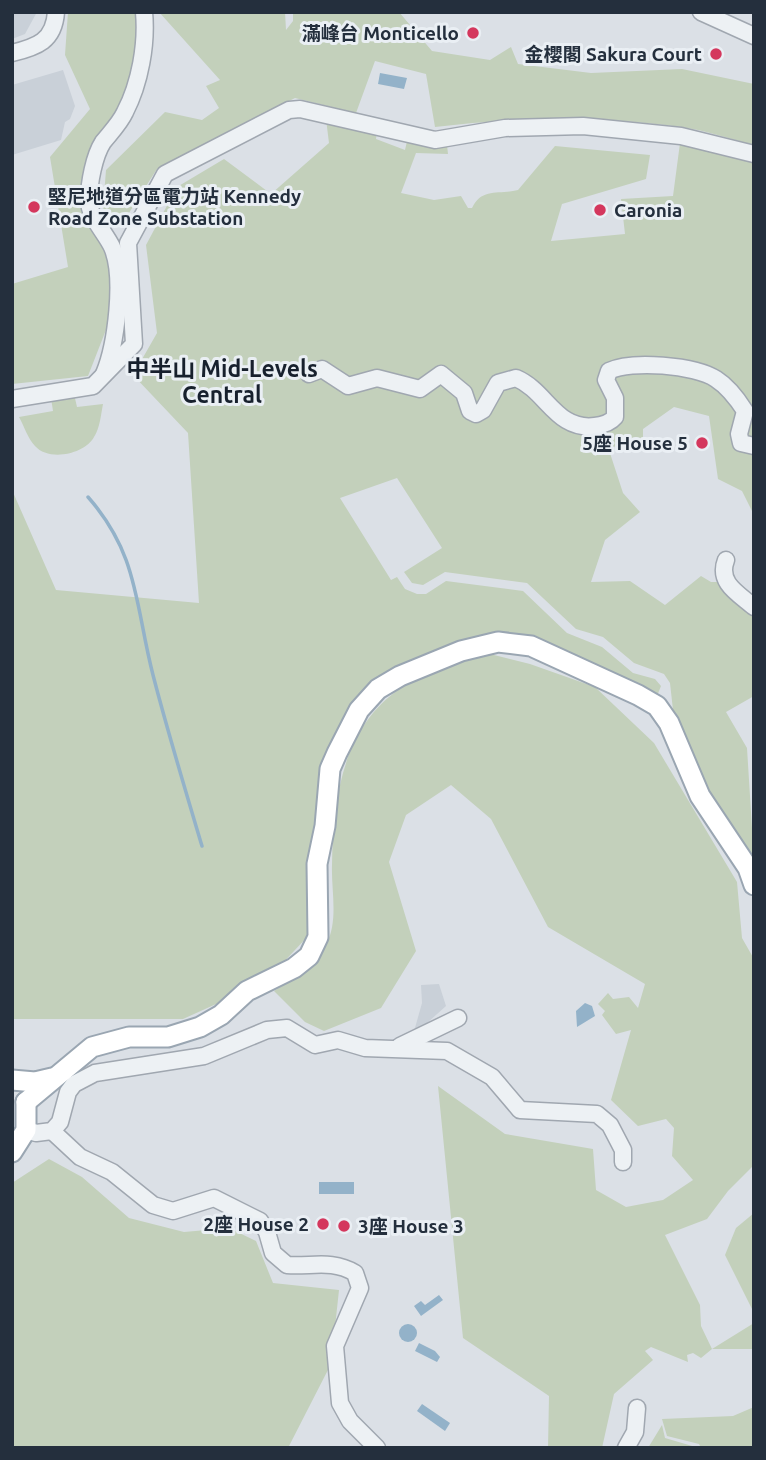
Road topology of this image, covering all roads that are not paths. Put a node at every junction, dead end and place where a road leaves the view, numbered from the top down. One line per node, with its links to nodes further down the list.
1 (56, 12): 5 (street)
2 (144, 12): 8 (street)
3 (701, 12): 4 (street)
4 (754, 36)
5 (12, 53)
6 (754, 154): 8 (street)
7 (309, 374): 10 (street)
8 (102, 379): 9 (street)
9 (12, 399)
10 (754, 446)
11 (726, 560): 12 (street)
12 (754, 607)
13 (754, 885): 16 (main road)
14 (458, 1018): 15 (street)
15 (392, 1050): 21 (street); 23 (street)
16 (57, 1076): 17 (main road); 19 (main road)
17 (12, 1080)
18 (12, 1085): 19 (main road)
19 (26, 1102): 20 (main road)
20 (26, 1130): 21 (street); 22 (main road)
21 (52, 1130): 25 (street)
22 (12, 1152)
23 (623, 1162)
24 (637, 1408): 26 (street)
25 (377, 1448)
26 (626, 1448)

